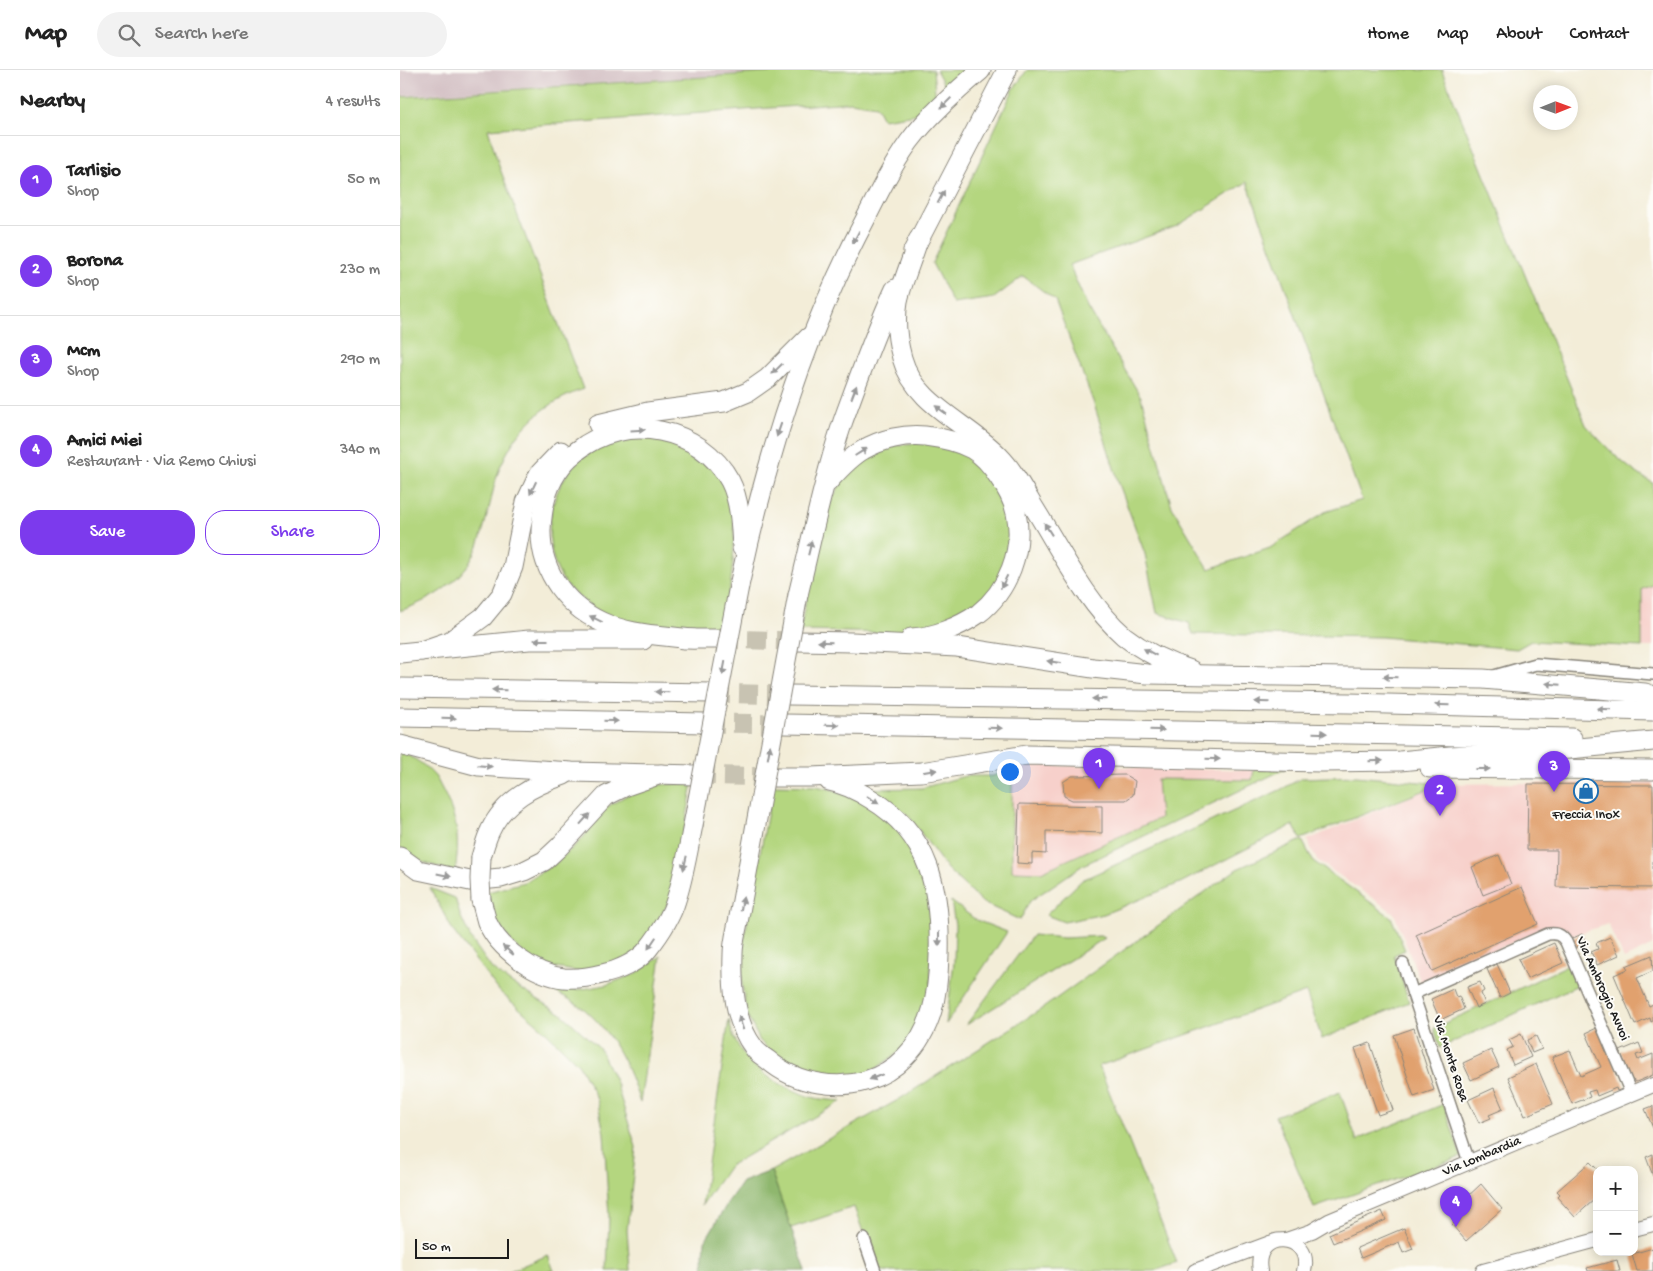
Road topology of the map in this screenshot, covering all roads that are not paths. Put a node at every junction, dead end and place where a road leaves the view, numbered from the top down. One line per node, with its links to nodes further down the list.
1 (981, 70): 4 (highway, one-way to 4)
2 (1008, 70): 3 (highway, one-way to 2)
3 (918, 240): 5 (highway, one-way to 3); 14 (highway, one-way to 3)
4 (812, 334): 6 (highway, one-way to 6); 11 (highway, one-way to 11)
5 (825, 484): 10 (highway, one-way to 10); 32 (highway, one-way to 5, bridge)
6 (744, 566): 7 (highway, one-way to 6); 28 (highway, one-way to 28, bridge)
7 (694, 639): 8 (highway); 11 (highway, one-way to 11)
8 (720, 639)
9 (798, 641): 10 (highway, one-way to 9)
10 (852, 642): 14 (highway, one-way to 10)
11 (421, 651): 12 (highway)
12 (400, 653)
13 (1653, 674): 15 (street)
14 (1212, 676): 15 (highway, one-way to 14)
15 (1483, 679): 19 (highway, one-way to 15)
16 (400, 688): 17 (highway, one-way to 16)
17 (711, 693)
18 (789, 695): 20 (highway, one-way to 18)
19 (1653, 696)
20 (1653, 711)
21 (400, 717): 22 (highway, one-way to 22)
22 (705, 723)
23 (784, 724): 24 (highway, one-way to 24)
24 (1653, 741): 26 (highway)
25 (400, 746): 28 (highway, one-way to 28)
26 (1400, 761): 27 (highway, one-way to 27); 32 (highway, one-way to 26)
27 (1653, 770)
28 (572, 772): 29 (highway)
29 (661, 774): 30 (highway); 33 (highway, one-way to 29)
30 (696, 775)
31 (774, 777): 32 (highway)
32 (811, 777)
33 (400, 857)
34 (1403, 964): 35 (street, Via Monte Rosa)
35 (1413, 994): 37 (street, Via Ambrogio Avvoi); 38 (street, Via Monte Rosa)
36 (1653, 1085): 37 (street, Via Lombardia)
37 (1631, 1094): 38 (street, Via Lombardia)
38 (1469, 1162): 41 (street, Via Lombardia)
39 (1653, 1224): 40 (street)
40 (1638, 1228)
41 (1312, 1231): 43 (street, Via Lombardia); 46 (street)
42 (864, 1239): 47 (street)
43 (1286, 1240): 45 (street, Via Lombardia); 46 (street)
44 (1593, 1241): 50 (street)
45 (1271, 1242): 48 (street, Via Lombardia); 49 (street)
46 (1306, 1264)
47 (875, 1271)
48 (1195, 1271)
49 (1260, 1271)
50 (1483, 1271)

